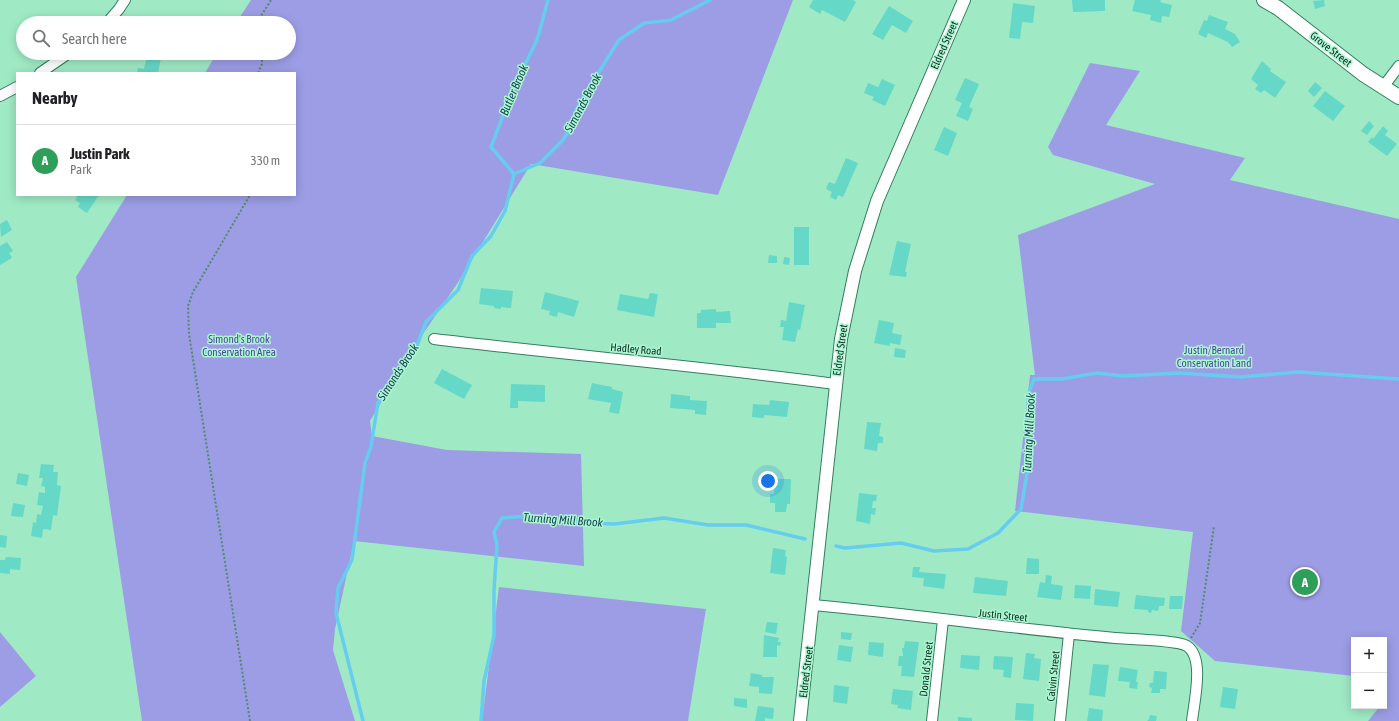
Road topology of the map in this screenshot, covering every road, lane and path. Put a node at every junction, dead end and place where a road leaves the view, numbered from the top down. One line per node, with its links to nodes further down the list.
1 (125, 0): 5 (street)
2 (271, 0): 6 (path)
3 (964, 0): 18 (street, Eldred Street)
4 (1264, 0): 12 (main road, Grove Street)
5 (113, 16)
6 (261, 16)
7 (59, 60): 10 (street)
8 (262, 60): 11 (path)
9 (1399, 66): 12 (street)
10 (41, 72)
11 (258, 72)
12 (1383, 87): 15 (main road, Grove Street)
13 (16, 88): 14 (street)
14 (0, 96)
15 (1399, 97)
16 (249, 196): 24 (path)
17 (434, 340): 18 (street, Hadley Road)
18 (835, 384): 20 (street, Eldred Street)
19 (1214, 526): 23 (path)
20 (813, 605): 21 (street, Justin Street); 25 (street, Eldred Street)
21 (943, 620): 22 (street, Justin Street); 26 (street, Donald Street)
22 (1069, 634): 23 (street, Justin Street); 27 (street, Calvin Street)
23 (1188, 647): 28 (street)
24 (250, 721)
25 (800, 721)
26 (932, 721)
27 (1060, 721)
28 (1192, 721)

